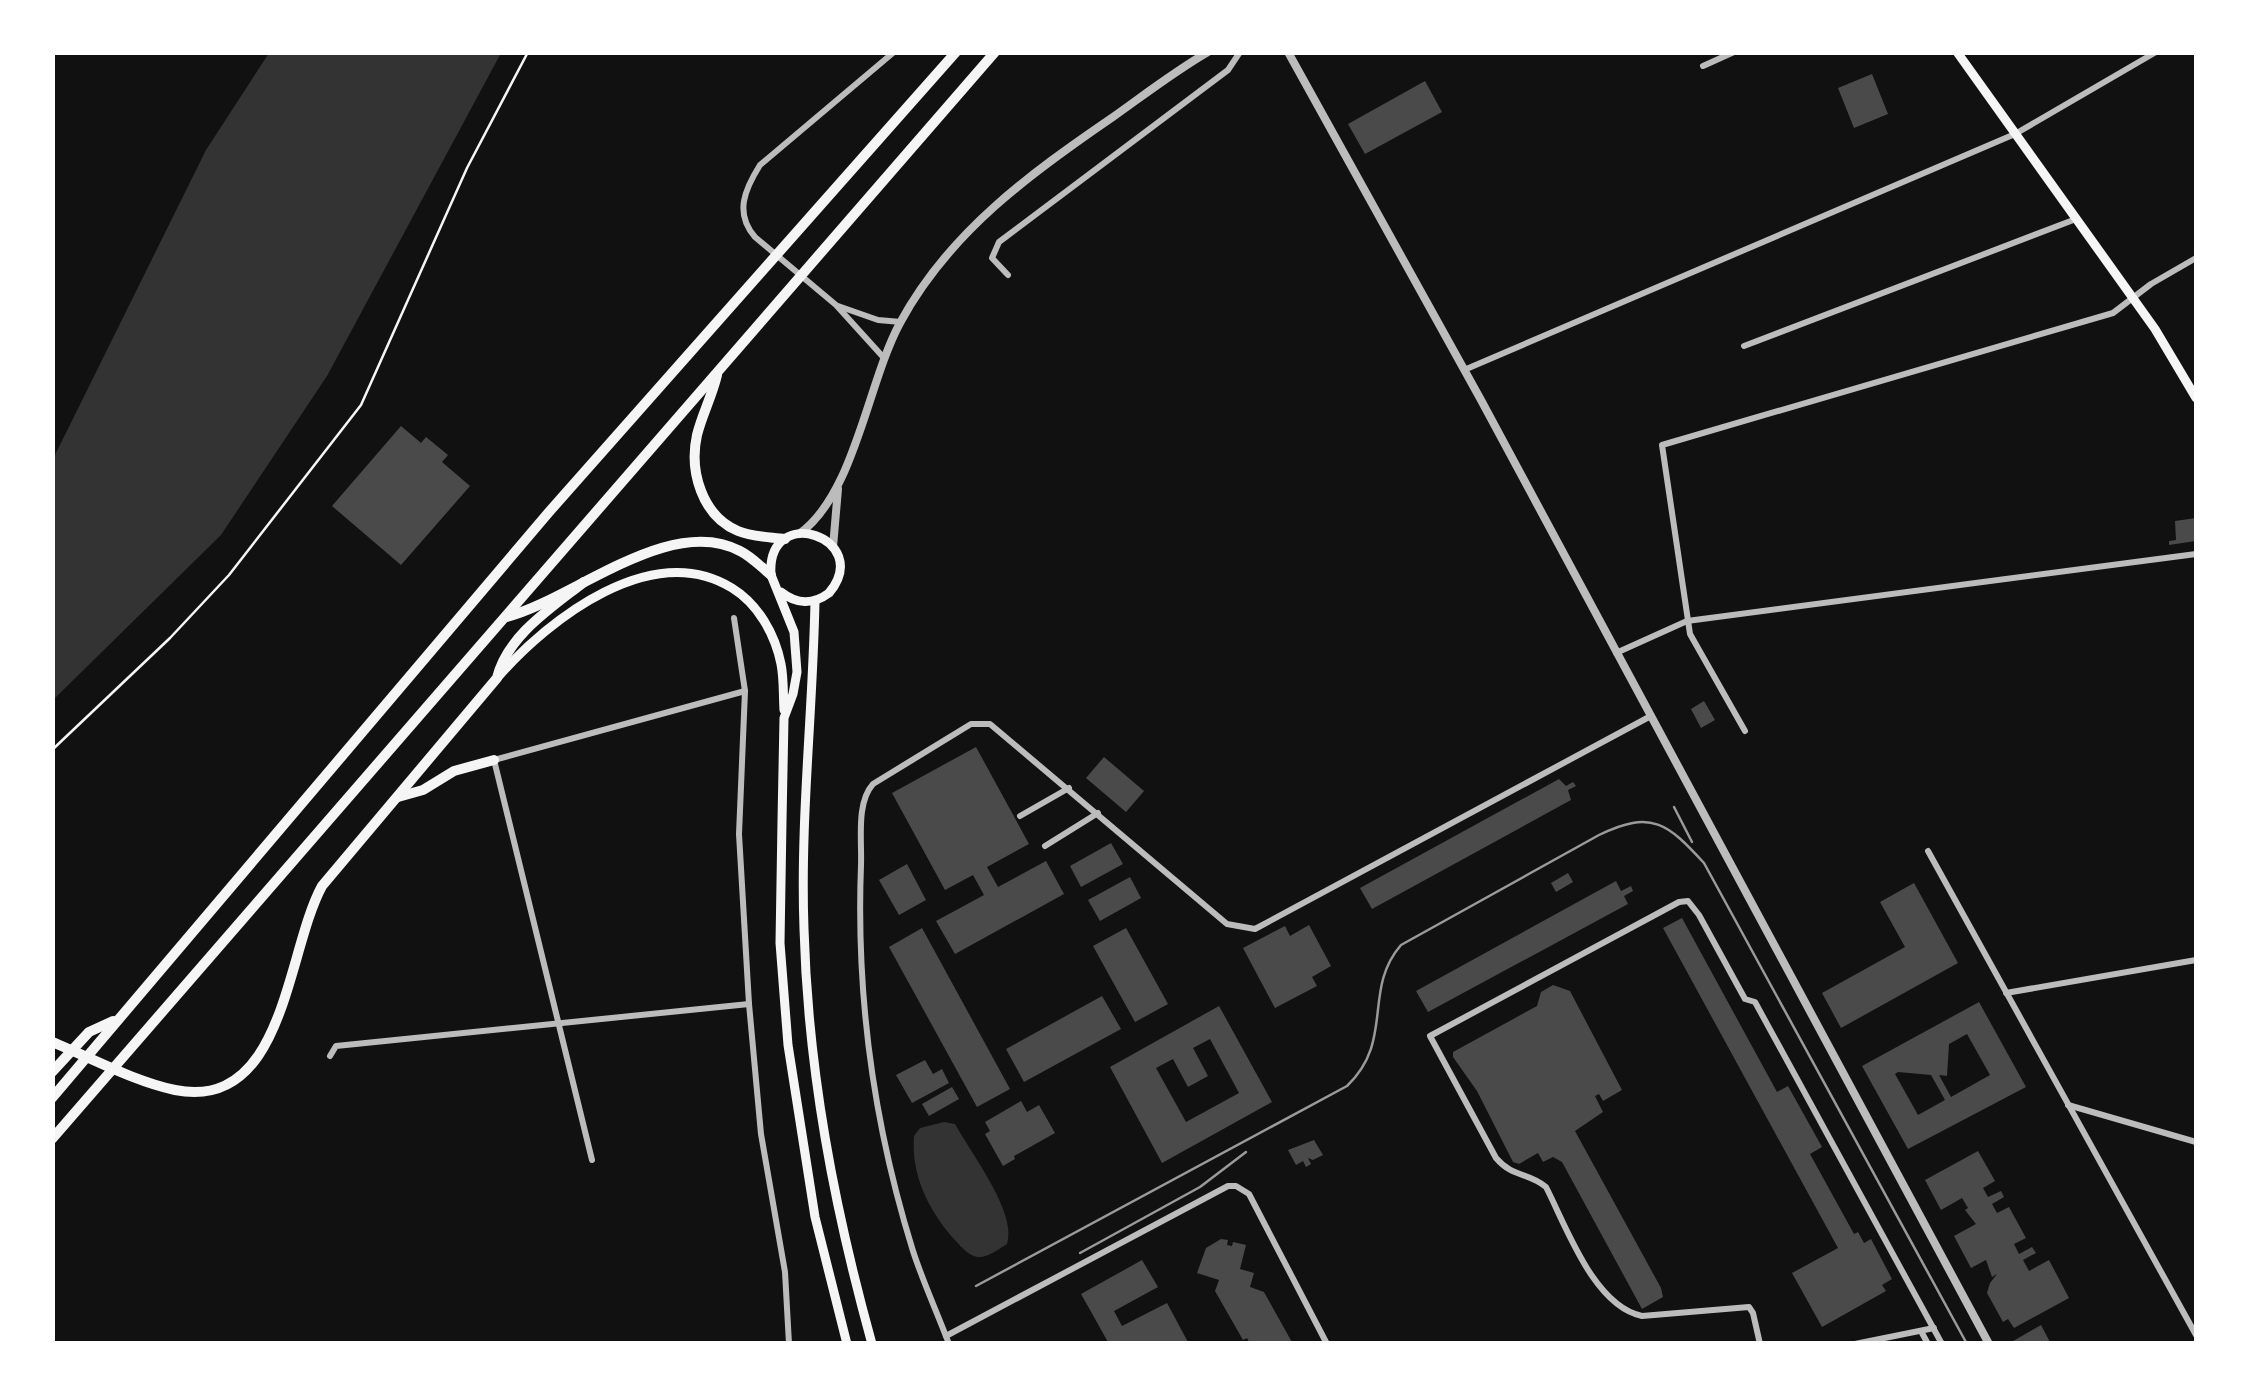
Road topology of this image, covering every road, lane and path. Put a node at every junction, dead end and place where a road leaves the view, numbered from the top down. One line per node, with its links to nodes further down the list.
1 (528, 52): 46 (path)
2 (894, 52): 21 (street)
3 (944, 52): 15 (highway)
4 (956, 52): 15 (highway)
5 (995, 52): 26 (highway)
6 (1198, 52): 14 (street)
7 (1208, 52): 14 (street)
8 (1240, 52): 19 (street)
9 (1734, 52): 13 (street)
10 (1957, 52): 16 (main road)
11 (2156, 52): 16 (street)
12 (1287, 53): 25 (street)
13 (1703, 66)
14 (1179, 72): 22 (street)
15 (936, 75): 57 (highway)
16 (2015, 134): 17 (main road); 25 (street)
17 (2076, 219): 20 (main road); 23 (street)
18 (2196, 258): 20 (street)
19 (1008, 274)
20 (2132, 298): 27 (main road); 39 (street)
21 (836, 305): 22 (street); 24 (street)
22 (901, 322): 24 (street)
23 (1744, 346)
24 (884, 358): 28 (street)
25 (1464, 370): 40 (street)
26 (718, 372): 30 (highway); 37 (highway)
27 (2196, 398)
28 (839, 484): 29 (street); 31 (street)
29 (798, 534): 30 (main road); 31 (main road)
30 (785, 540): 33 (main road)
31 (833, 548): 36 (main road)
32 (2196, 554): 39 (street)
33 (771, 575): 34 (highway); 35 (main road)
34 (584, 582): 37 (highway); 41 (highway)
35 (780, 592): 36 (main road); 44 (main road)
36 (814, 601): 73 (main road)
37 (505, 617): 64 (highway)
38 (734, 618): 42 (street)
39 (1688, 621): 40 (street); 45 (street)
40 (1615, 653): 43 (street)
41 (496, 678): 44 (main road); 49 (highway)
42 (744, 691): 47 (street); 56 (street)
43 (1649, 717): 50 (street); 79 (street)
44 (784, 718): 72 (main road)
45 (1745, 731)
46 (52, 750)
47 (494, 760): 49 (highway); 58 (street)
48 (1069, 788): 50 (street); 51 (street); 70 (street)
49 (398, 797): 59 (highway)
50 (1098, 813): 52 (street)
51 (1020, 816)
52 (1045, 846)
53 (1928, 851): 55 (street)
54 (2196, 960): 55 (street)
55 (2006, 993): 63 (street)
56 (749, 1004): 58 (street); 71 (street)
57 (118, 1018): 61 (highway); 62 (highway)
58 (558, 1023): 60 (street); 66 (street)
59 (52, 1042)
60 (330, 1056)
61 (52, 1072)
62 (52, 1098)
63 (2068, 1105): 65 (street); 69 (street)
64 (52, 1139)
65 (2196, 1142)
66 (592, 1160)
67 (1934, 1328): 68 (street); 75 (street); 78 (street)
68 (1922, 1332): 76 (street); 77 (street)
69 (2196, 1335)
70 (947, 1340): 74 (street)
71 (789, 1344)
72 (847, 1344)
73 (872, 1344)
74 (1327, 1344)
75 (1760, 1344)
76 (1855, 1344)
77 (1928, 1344)
78 (1942, 1344)
79 (1989, 1344)

